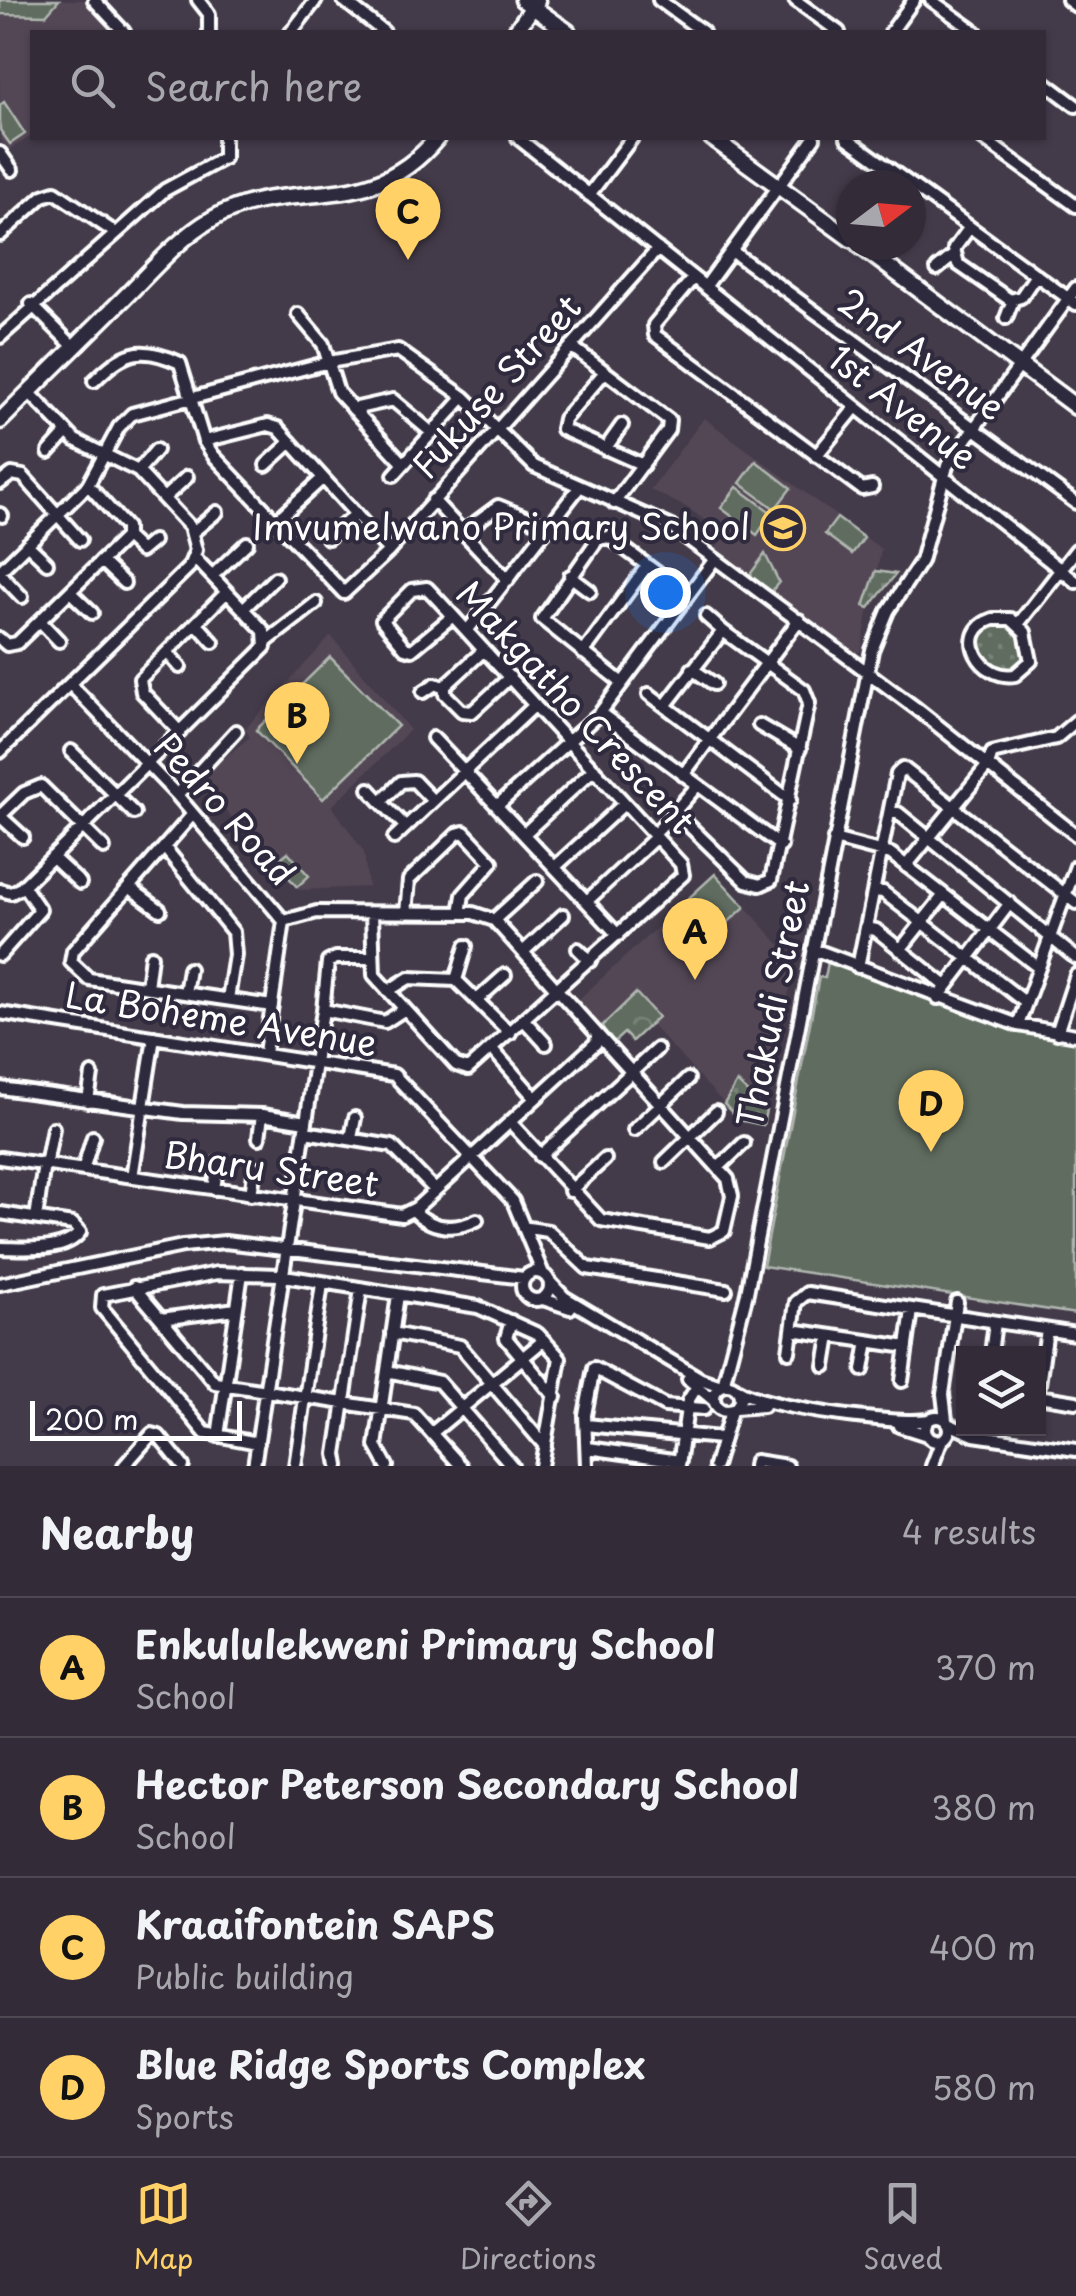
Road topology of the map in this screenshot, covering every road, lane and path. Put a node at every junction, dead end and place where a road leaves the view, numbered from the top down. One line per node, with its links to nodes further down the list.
1 (94, 0): 12 (street)
2 (198, 0): 13 (street)
3 (316, 0): 14 (street)
4 (343, 0): 15 (street)
5 (659, 0): 18 (street)
6 (795, 0): 19 (street)
7 (914, 0): 20 (street)
8 (931, 0): 21 (street)
9 (1068, 0): 11 (street)
10 (531, 2): 16 (main road); 17 (main road)
11 (1076, 6)
12 (122, 30)
13 (210, 30)
14 (293, 30)
15 (381, 30)
16 (515, 30)
17 (566, 30)
18 (700, 30)
19 (836, 30)
20 (892, 30)
21 (973, 30)
22 (1046, 84): 23 (street)
23 (1076, 106)
24 (224, 140): 39 (street)
25 (435, 140): 57 (main road)
26 (521, 140): 35 (street)
27 (630, 140): 35 (street)
28 (715, 140): 34 (main road)
29 (812, 140): 34 (street)
30 (850, 140): 37 (street)
31 (985, 140): 36 (street)
32 (0, 154): 33 (street)
33 (12, 170)
34 (778, 186): 38 (main road); 42 (street)
35 (589, 194): 41 (street)
36 (1076, 206)
37 (970, 227): 43 (street); 46 (street)
38 (836, 229)
39 (114, 232): 40 (street); 52 (street)
40 (0, 236)
41 (658, 250): 47 (street, 1st Avenue); 56 (street, Fukuse Street)
42 (733, 252): 48 (street); 71 (street, 2nd Avenue)
43 (953, 256): 45 (street); 50 (street)
44 (879, 260): 59 (main road)
45 (937, 269)
46 (1036, 275): 50 (street); 51 (street)
47 (693, 278): 48 (street, 1st Avenue); 81 (street)
48 (705, 287): 66 (street, 1st Avenue)
49 (1076, 288): 51 (street, Thakudi Street)
50 (1012, 300): 54 (street)
51 (1072, 302): 59 (street, Thakudi Street)
52 (31, 304): 55 (street); 57 (street)
53 (298, 314): 58 (street)
54 (1006, 318)
55 (0, 336)
56 (571, 346): 60 (street); 72 (street, Fukuse Street)
57 (74, 347): 62 (main road)
58 (329, 362): 63 (street); 64 (street); 68 (street)
59 (1020, 363): 65 (main road); 67 (main road); 71 (street, Thakudi Street)
60 (606, 372): 77 (street); 84 (street)
61 (94, 381): 63 (street)
62 (28, 392): 69 (main road); 73 (street)
63 (192, 396): 75 (street, Fukuse Street); 80 (street)
64 (464, 397): 72 (street); 74 (street)
65 (1076, 399)
66 (856, 407): 81 (street); 87 (street, 1st Avenue)
67 (1076, 408)
68 (353, 409): 74 (street); 82 (street)
69 (0, 421)
70 (622, 425): 77 (street)
71 (974, 428): 87 (street, Thakudi Street); 97 (street, 2nd Avenue)
72 (494, 430): 93 (street); 95 (street, Fukuse Street)
73 (66, 433): 79 (street); 80 (street)
74 (432, 433): 82 (street)
75 (204, 441): 76 (street); 101 (street, Fukuse Street)
76 (291, 442): 83 (street); 89 (street)
77 (605, 449): 84 (street)
78 (156, 450): 85 (street)
79 (50, 452)
80 (106, 456): 85 (street); 91 (street)
81 (816, 456): 92 (street)
82 (404, 464): 86 (street)
83 (266, 465)
84 (642, 465): 96 (street)
85 (138, 471): 94 (street)
86 (394, 474)
87 (943, 476): 118 (street, 1st Avenue); 152 (street, Thakudi Street)
88 (187, 478): 94 (street)
89 (324, 478): 100 (street); 101 (street)
90 (0, 484): 99 (street)
91 (88, 485): 99 (street); 105 (street)
92 (872, 487)
93 (578, 489): 96 (street); 102 (street)
94 (164, 498): 103 (street)
95 (433, 500): 104 (street); 112 (street, Fukuse Street)
96 (614, 503): 114 (street)
97 (1076, 503)
98 (217, 512): 103 (street)
99 (58, 514): 107 (street); 110 (street)
100 (356, 514): 106 (street); 112 (street)
101 (276, 521): 112 (street, Fukuse Street)
102 (548, 526): 104 (street); 123 (street)
103 (192, 532): 113 (street)
104 (463, 532): 123 (street)
105 (126, 537): 108 (street); 115 (street)
106 (328, 538)
107 (80, 540)
108 (154, 541)
109 (247, 543): 120 (street)
110 (27, 544): 116 (street); 119 (street)
111 (1076, 550): 118 (street)
112 (389, 551)
113 (194, 557): 120 (street); 155 (street)
114 (715, 559): 129 (street); 136 (street)
115 (102, 561): 124 (street); 127 (street)
116 (47, 563)
117 (647, 566): 121 (street); 129 (street); 148 (street)
118 (1061, 570): 125 (street, 1st Avenue); 139 (street)
119 (0, 572): 130 (street)
120 (212, 576): 128 (street)
121 (570, 576): 126 (street); 148 (street)
122 (275, 578): 132 (street)
123 (508, 580): 141 (street)
124 (124, 582)
125 (1076, 582)
126 (590, 591)
127 (70, 592): 133 (street); 137 (street)
128 (228, 592): 132 (street); 138 (street)
129 (687, 595): 154 (street)
130 (22, 597)
131 (316, 603): 144 (street)
132 (243, 609): 144 (street)
133 (92, 612)
134 (453, 616): 134 (street, Makgatho Crescent); 141 (street, Makgatho Crescent)
135 (706, 616): 140 (street)
136 (799, 620): 149 (street); 152 (street)
137 (40, 622): 142 (street); 143 (street)
138 (196, 623): 145 (street); 147 (street)
139 (1018, 623): 139 (street)
140 (723, 630): 149 (street); 151 (street)
141 (467, 631): 146 (street, Makgatho Crescent)
142 (0, 639)
143 (60, 641)
144 (267, 641): 166 (street)
145 (213, 642)
146 (484, 650): 153 (street, Makgatho Crescent); 157 (street)
147 (166, 652): 150 (street); 166 (street)
148 (582, 653): 154 (street)
149 (768, 662): 169 (street); 170 (street)
150 (180, 666)
151 (692, 669): 156 (street); 161 (street)
152 (867, 672): 174 (street); 200 (street, Thakudi Street)
153 (510, 678): 157 (street); 160 (street, Makgatho Crescent)
154 (622, 682): 162 (street)
155 (70, 684): 172 (street); 173 (street, Pedro Road)
156 (714, 684)
157 (444, 688): 158 (street)
158 (424, 692)
159 (649, 694): 161 (street)
160 (535, 705): 168 (street, Makgatho Crescent); 176 (street)
161 (666, 706): 169 (street)
162 (600, 713): 168 (street); 177 (street)
163 (1076, 721): 174 (street)
164 (760, 725): 170 (street)
165 (236, 730): 181 (street)
166 (180, 732): 173 (street)
167 (434, 738): 176 (street)
168 (567, 740): 175 (street, Makgatho Crescent); 186 (street)
169 (710, 740): 177 (street); 182 (street)
170 (800, 749): 182 (street)
171 (71, 750): 180 (street)
172 (0, 752)
173 (147, 763): 180 (street); 181 (street, Pedro Road)
174 (988, 766): 187 (street); 195 (street)
175 (594, 769): 185 (street, Makgatho Crescent); 194 (street)
176 (466, 770): 183 (street); 186 (street)
177 (683, 775): 178 (street)
178 (697, 786): 190 (street); 201 (street)
179 (369, 789): 184 (street)
180 (115, 795): 189 (street); 192 (street)
181 (176, 795): 191 (street, Pedro Road)
182 (790, 800): 201 (street)
183 (433, 801): 184 (street); 193 (street)
184 (381, 802): 193 (street)
185 (625, 803): 196 (street, Makgatho Crescent); 208 (street)
186 (498, 805): 194 (street)
187 (956, 806): 188 (street); 199 (street); 215 (street)
188 (890, 812): 199 (street); 204 (street)
189 (134, 813)
190 (676, 813): 196 (street); 201 (street)
191 (193, 814): 202 (street); 226 (street, Pedro Road)
192 (83, 826): 197 (street); 203 (street); 205 (street)
193 (406, 828): 198 (street)
194 (524, 834): 208 (street)
195 (1076, 835)
196 (655, 836): 217 (street); 230 (street, Makgatho Crescent)
197 (23, 838)
198 (394, 838)
199 (929, 838): 206 (street); 218 (street)
200 (834, 840): 204 (street); 234 (street, Thakudi Street)
201 (781, 846)
202 (164, 847): 212 (street); 255 (street)
203 (104, 848)
204 (882, 850): 206 (street); 214 (street)
205 (52, 857): 210 (street); 211 (street)
206 (906, 866): 216 (street)
207 (1076, 866): 215 (street)
208 (555, 867): 217 (street)
209 (536, 880): 225 (street)
210 (80, 883)
211 (23, 885): 213 (street); 237 (street)
212 (129, 887): 220 (street); 250 (street)
213 (0, 890)
214 (874, 891): 227 (street); 228 (street)
215 (1066, 894): 219 (street); 231 (street)
216 (943, 896): 227 (street); 229 (street)
217 (587, 901): 230 (street)
218 (1010, 903): 229 (street); 231 (street)
219 (1076, 903)
220 (160, 910)
221 (372, 912): 222 (street); 226 (street); 239 (street)
222 (406, 913): 223 (street); 223 (street)
223 (460, 913): 225 (street)
224 (563, 915): 236 (street)
225 (494, 920): 236 (street)
226 (284, 921): 258 (street, Pedro Road)
227 (922, 923): 235 (street); 241 (street)
228 (867, 928): 235 (street); 243 (street)
229 (988, 931): 241 (street); 244 (street)
230 (618, 935): 242 (street, Makgatho Crescent)
231 (1050, 936): 240 (street); 244 (street)
232 (466, 946): 248 (street)
233 (578, 949): 242 (street)
234 (813, 950): 243 (street); 347 (street, Thakudi Street)
235 (900, 950): 249 (street)
236 (524, 951): 251 (street)
237 (0, 955)
238 (151, 956): 250 (street)
239 (372, 958): 252 (street); 259 (street)
240 (1076, 958)
241 (966, 959): 249 (street); 257 (street)
242 (590, 961): 251 (street, Makgatho Crescent)
243 (858, 967): 254 (street)
244 (1039, 968): 257 (street)
245 (189, 969): 253 (street)
246 (504, 975): 256 (street)
247 (1076, 975): 264 (street)
248 (456, 980): 252 (street); 256 (street)
249 (946, 986): 254 (street)
250 (146, 987): 253 (street)
251 (558, 989): 262 (street, Makgatho Crescent); 268 (street)
252 (388, 991): 260 (street)
253 (185, 993): 255 (street)
254 (938, 998): 263 (street)
255 (228, 999): 258 (street)
256 (478, 999): 265 (street)
257 (1026, 1003): 263 (street)
258 (272, 1006): 272 (street, Pedro Road)
259 (323, 1010): 260 (street); 273 (street)
260 (405, 1010): 270 (street)
261 (0, 1013): 267 (street, La Boheme Avenue)
262 (524, 1020): 265 (street, Makgatho Crescent); 269 (street)
263 (1018, 1026): 264 (street)
264 (1057, 1033): 266 (street)
265 (510, 1034): 270 (street, Makgatho Crescent)
266 (1076, 1035)
267 (154, 1036): 272 (street, La Boheme Avenue); 281 (street)
268 (597, 1036): 274 (street); 278 (street, Bharu Street)
269 (546, 1044)
270 (492, 1049): 278 (street)
271 (657, 1049): 274 (street)
272 (266, 1053): 273 (street, La Boheme Avenue)
273 (317, 1061): 286 (street); 294 (street, La Boheme Avenue)
274 (630, 1073): 280 (street); 295 (street)
275 (92, 1074): 279 (street)
276 (688, 1080): 280 (street)
277 (0, 1088): 279 (street)
278 (535, 1098): 285 (street, Bharu Street)
279 (88, 1100): 281 (street)
280 (660, 1104): 288 (street); 289 (street)
281 (143, 1108): 283 (street); 304 (street)
282 (716, 1112): 289 (street)
283 (262, 1115): 286 (street); 291 (street)
284 (355, 1118): 292 (street)
285 (510, 1122): 294 (street, Bharu Street); 295 (street)
286 (305, 1127): 292 (street); 309 (street)
287 (53, 1128): 300 (street)
288 (634, 1130)
289 (690, 1137): 298 (street); 302 (street)
290 (93, 1138): 303 (street)
291 (259, 1138)
292 (351, 1138): 306 (street)
293 (744, 1142): 302 (street)
294 (472, 1156): 306 (street, Bharu Street); 314 (street, La Boheme Avenue)
295 (540, 1156): 307 (street)
296 (0, 1158): 300 (street, Bharu Street)
297 (605, 1158): 307 (street)
298 (664, 1162)
299 (218, 1163): 305 (street)
300 (45, 1164): 303 (street, Bharu Street); 312 (street)
301 (255, 1167): 308 (street)
302 (718, 1168): 307 (street)
303 (83, 1170): 304 (street, Bharu Street)
304 (132, 1177): 305 (street, Bharu Street)
305 (214, 1189): 308 (street, Bharu Street)
306 (435, 1190): 310 (street, Bharu Street)
307 (570, 1191)
308 (251, 1195): 309 (street, Bharu Street)
309 (294, 1201): 310 (street, Bharu Street); 316 (street)
310 (413, 1210): 313 (street)
311 (0, 1213): 312 (street)
312 (36, 1218): 317 (street)
313 (476, 1220)
314 (528, 1228): 315 (street, La Boheme Avenue); 327 (street)
315 (531, 1242): 321 (street, La Boheme Avenue); 322 (street, La Boheme Avenue)
316 (287, 1247): 319 (street); 320 (street); 323 (street)
317 (0, 1248)
318 (242, 1273): 319 (street); 325 (street); 332 (street)
319 (282, 1277): 324 (street); 360 (street)
320 (494, 1278): 321 (street); 328 (street)
321 (524, 1278): 322 (street); 328 (street, La Boheme Avenue)
322 (546, 1278): 330 (street); 357 (street)
323 (0, 1284)
324 (322, 1284): 326 (street); 364 (street)
325 (134, 1287): 335 (street); 378 (street)
326 (361, 1289): 329 (street); 366 (street)
327 (726, 1290)
328 (523, 1293): 330 (street)
329 (398, 1295): 336 (street); 340 (street)
330 (543, 1299): 356 (street)
331 (956, 1302): 334 (street)
332 (236, 1309): 335 (street); 358 (street)
333 (912, 1310): 334 (street); 338 (street); 348 (street)
334 (954, 1316): 337 (street); 361 (street)
335 (161, 1319): 358 (street)
336 (511, 1321): 343 (street); 350 (street)
337 (995, 1322): 339 (street); 345 (street)
338 (792, 1330): 342 (street); 349 (street)
339 (1047, 1330): 341 (street); 346 (street)
340 (392, 1333): 353 (street); 355 (street)
341 (1076, 1334)
342 (830, 1336): 344 (street); 351 (street)
343 (544, 1340): 350 (street); 363 (street)
344 (868, 1341): 348 (street); 352 (street)
345 (992, 1346)
346 (1045, 1346)
347 (736, 1347): 357 (street, Thakudi Street); 359 (street, Thakudi Street)
348 (906, 1347): 354 (street)
349 (788, 1352)
350 (522, 1358): 355 (street); 363 (street)
351 (825, 1366)
352 (863, 1370)
353 (387, 1371): 368 (street); 369 (street)
354 (902, 1381)
355 (492, 1383): 368 (street); 384 (street)
356 (698, 1385): 367 (street); 371 (street)
357 (722, 1385): 359 (street); 367 (street, Thakudi Street)
358 (225, 1386): 360 (street); 378 (street)
359 (737, 1389): 370 (street, Thakudi Street); 372 (street)
360 (265, 1392): 364 (street); 383 (street)
361 (943, 1394): 372 (street); 373 (street)
362 (1046, 1394): 365 (street)
363 (555, 1397): 384 (street)
364 (305, 1398): 366 (street); 393 (street)
365 (1076, 1400)
366 (344, 1404): 369 (street); 394 (street)
367 (711, 1404): 370 (street); 371 (street); 379 (street)
368 (462, 1407): 376 (street); 397 (street)
369 (382, 1409): 376 (street); 395 (street)
370 (733, 1409): 379 (street); 382 (street)
371 (687, 1410): 374 (street); 377 (street)
372 (931, 1419): 373 (street); 382 (street)
373 (947, 1422): 375 (street); 382 (street)
374 (586, 1425): 377 (street); 386 (street)
375 (956, 1426)
376 (433, 1432): 396 (street)
377 (686, 1435): 379 (street); 389 (street)
378 (218, 1436): 383 (street)
379 (721, 1436): 400 (street)
380 (961, 1436): 382 (street)
381 (981, 1436): 387 (street)
382 (936, 1438): 402 (street)
383 (258, 1443): 392 (street)
384 (545, 1446): 398 (street)
385 (757, 1447): 390 (street)
386 (588, 1448): 389 (street); 399 (street)
387 (1076, 1450)
388 (178, 1464): 391 (street)
389 (681, 1464)
390 (754, 1464): 401 (street)
391 (124, 1466)
392 (254, 1466)
393 (295, 1466)
394 (338, 1466)
395 (387, 1466)
396 (461, 1466)
397 (512, 1466)
398 (542, 1466)
399 (587, 1466)
400 (715, 1466)
401 (788, 1466)
402 (932, 1466)

